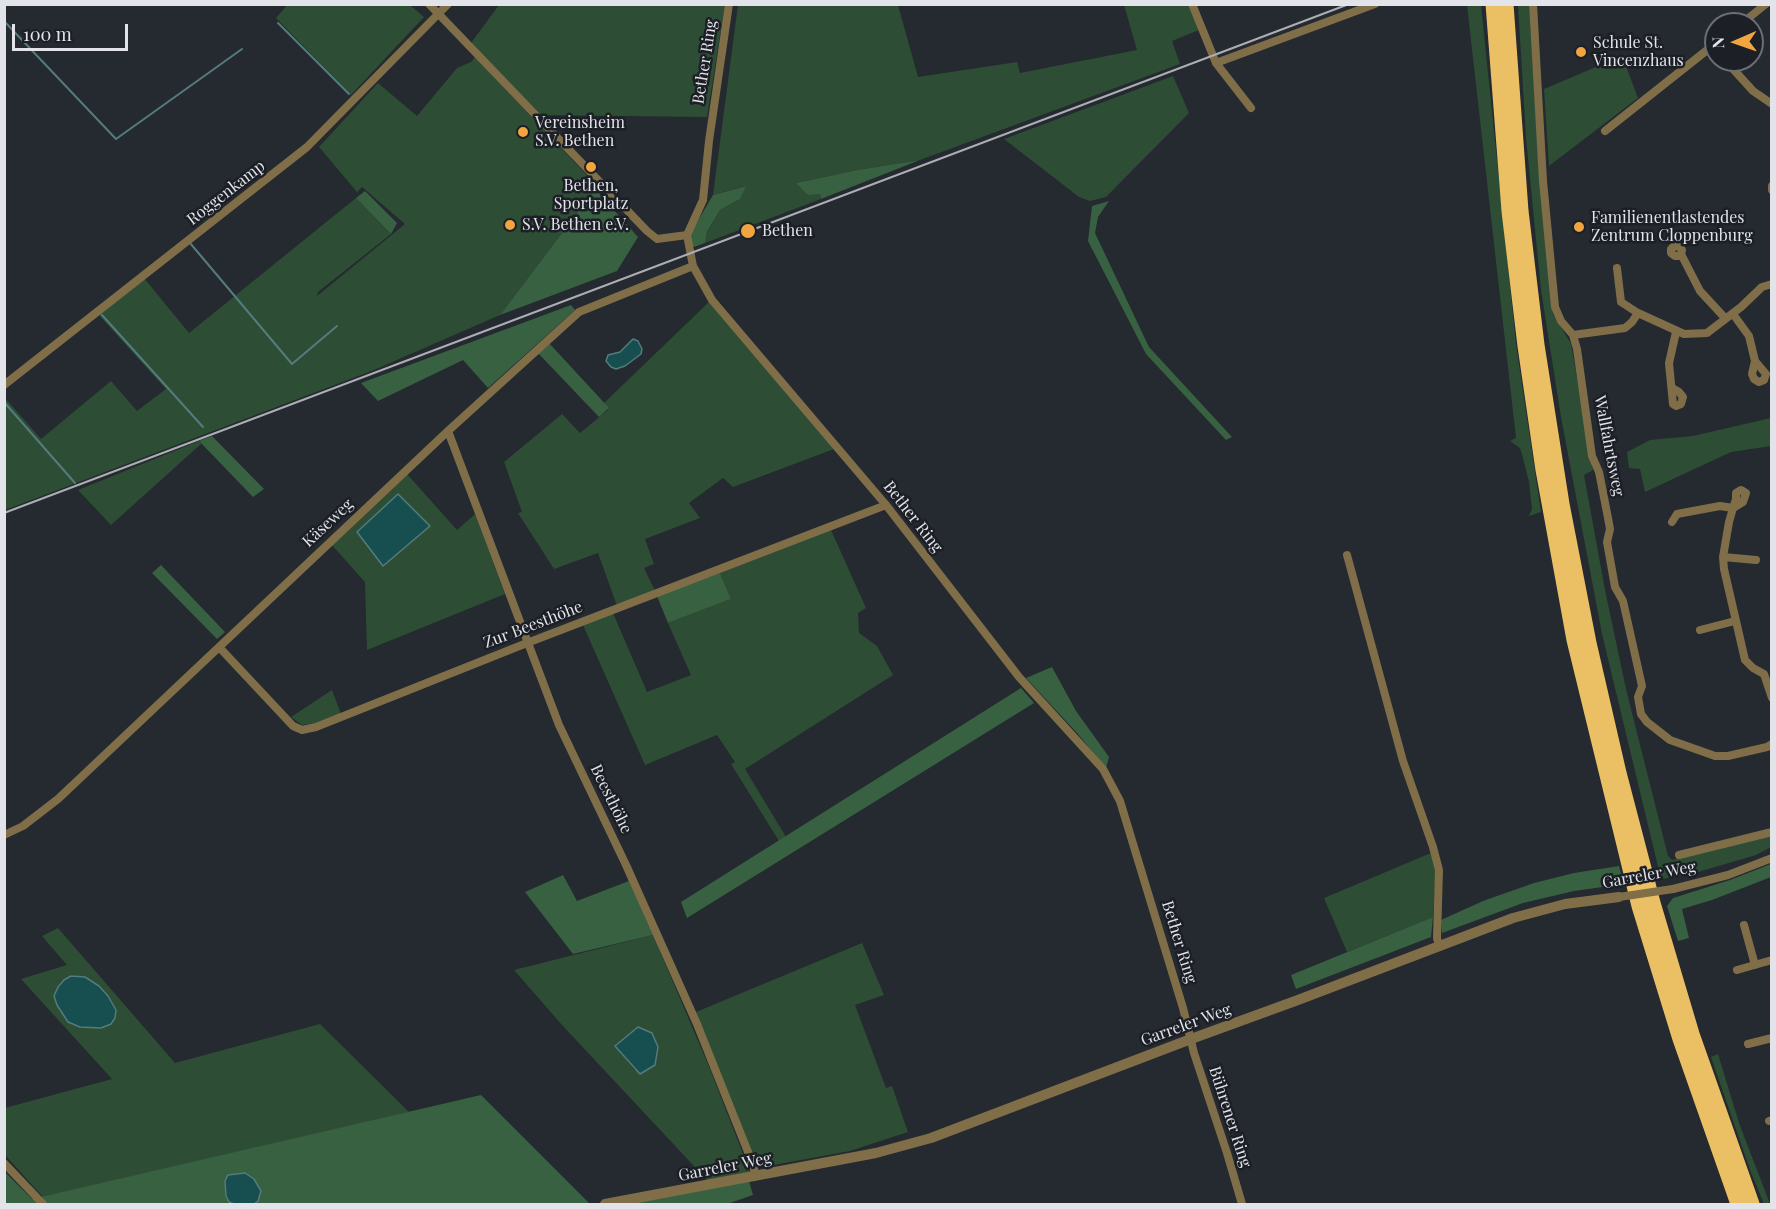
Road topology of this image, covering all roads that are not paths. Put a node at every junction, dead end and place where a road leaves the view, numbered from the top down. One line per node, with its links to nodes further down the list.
1 (429, 4): 9 (street)
2 (448, 4): 9 (street, Roggenkamp)
3 (729, 4): 16 (street, Bether Ring)
4 (1192, 4): 11 (street)
5 (1375, 4): 11 (street)
6 (1493, 4): 58 (highway)
7 (1506, 4): 59 (highway)
8 (1533, 4): 24 (street, Wallfahrtsweg)
9 (439, 14): 16 (street); 26 (street, Roggenkamp)
10 (1704, 54): 15 (street)
11 (1216, 63): 14 (street)
12 (1736, 72): 13 (street)
13 (1772, 104)
14 (1251, 108)
15 (1605, 131)
16 (687, 235): 18 (street, Bether Ring)
17 (1681, 254): 22 (street)
18 (693, 266): 28 (street, Käseweg); 29 (street, Bether Ring)
19 (1617, 268): 21 (street)
20 (1772, 284): 22 (street)
21 (1638, 313): 23 (street); 24 (street)
22 (1729, 316): 23 (street); 25 (street)
23 (1676, 332): 27 (street)
24 (1573, 335): 39 (street, Wallfahrtsweg)
25 (1755, 361)
26 (4, 385)
27 (1672, 388)
28 (448, 431): 36 (street, Beesthöhe); 37 (street, Käseweg)
29 (886, 505): 36 (street, Zur Beesthöhe); 51 (street, Bether Ring)
30 (1672, 522): 32 (street)
31 (1347, 555): 46 (street)
32 (1723, 557): 33 (street); 34 (street)
33 (1756, 560)
34 (1736, 621): 35 (street); 38 (street)
35 (1700, 630)
36 (527, 643): 37 (street, Zur Beesthöhe); 54 (street, Beesthöhe)
37 (219, 647): 41 (street, Käseweg)
38 (1772, 698)
39 (1772, 744)
40 (1772, 832): 42 (street, Garreler Weg)
41 (4, 835)
42 (1679, 855)
43 (1772, 858): 44 (street, Garreler Weg, bridge)
44 (1619, 897): 46 (street, Garreler Weg)
45 (1744, 925): 48 (street)
46 (1439, 946): 51 (street, Garreler Weg)
47 (1772, 960): 48 (street)
48 (1755, 965): 49 (street)
49 (1737, 970)
50 (1772, 1038): 52 (street)
51 (1191, 1039): 54 (street, Garreler Weg); 57 (street, Bührener Ring)
52 (1748, 1044)
53 (4, 1162): 55 (street)
54 (756, 1176): 56 (street, Garreler Weg)
55 (43, 1204)
56 (605, 1204)
57 (1242, 1204)
58 (1738, 1204)
59 (1752, 1204)

